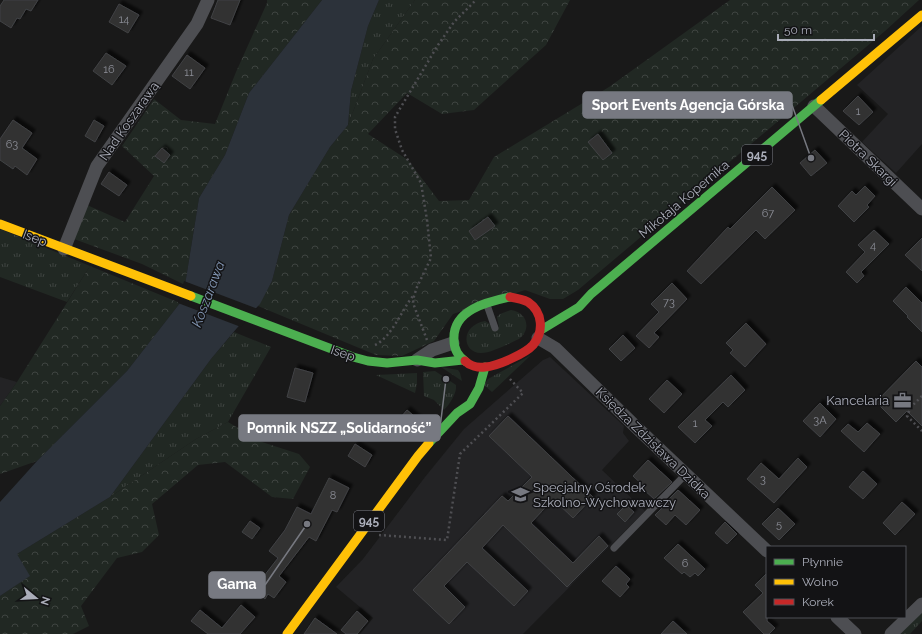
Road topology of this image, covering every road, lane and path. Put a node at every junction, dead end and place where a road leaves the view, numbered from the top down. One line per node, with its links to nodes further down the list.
1 (208, 0): 7 (street, Nad Koszarawą)
2 (476, 0): 9 (path)
3 (922, 15): 4 (main road, Mikołaja Kopernika / 945)
4 (814, 106): 5 (street, Piotra Skargi); 8 (main road, Mikołaja Kopernika / 945)
5 (922, 209)
6 (0, 224): 7 (main road, Isep)
7 (64, 248): 17 (main road, Isep)
8 (591, 294): 10 (main road, Mikołaja Kopernika / 945); 13 (main road, Mikołaja Kopernika / 945)
9 (414, 296): 15 (path); 16 (path)
10 (574, 298)
11 (486, 304): 12 (lane); 13 (main road); 14 (main road)
12 (496, 328)
13 (539, 334): 19 (main road, 945); 25 (street, Księdza Zdzisława Dzidka)
14 (453, 342): 17 (street, Isep); 18 (main road)
15 (430, 346)
16 (370, 347)
17 (417, 360): 18 (main road, Isep)
18 (466, 365): 19 (main road)
19 (485, 367): 23 (main road, 945)
20 (510, 378): 26 (path)
21 (922, 396): 24 (path)
22 (462, 400): 23 (main road, 945)
23 (457, 414): 26 (main road, 945)
24 (922, 431)
25 (686, 474): 27 (lane); 28 (street, Księdza Zdzisława Dzidka)
26 (365, 528): 31 (main road, 945)
27 (614, 548)
28 (766, 550)
29 (922, 604): 33 (street)
30 (838, 618): 32 (street)
31 (287, 634)
32 (855, 634)
33 (891, 634)

